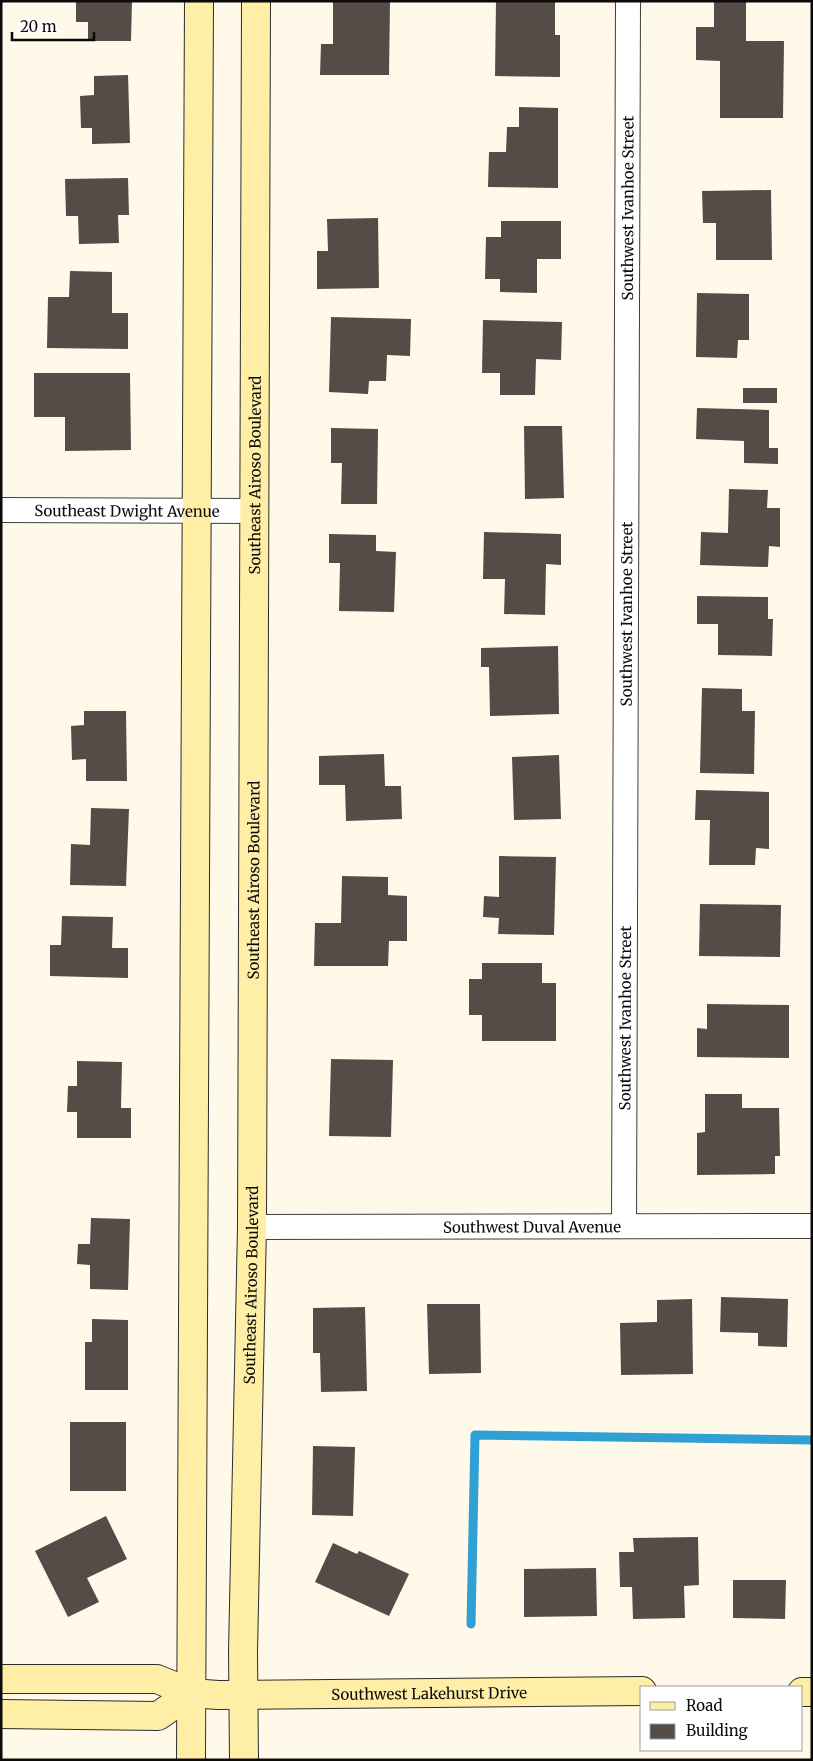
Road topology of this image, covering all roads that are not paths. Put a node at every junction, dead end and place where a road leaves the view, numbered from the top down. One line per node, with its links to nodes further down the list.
1 (199, 1): 5 (main road)
2 (256, 1): 6 (main road, Southeast Airoso Boulevard)
3 (628, 1): 7 (street, Southwest Ivanhoe Street)
4 (1, 510): 5 (street, Southeast Dwight Avenue)
5 (197, 511): 6 (street, Southeast Dwight Avenue); 12 (main road)
6 (254, 511): 9 (main road, Southeast Airoso Boulevard)
7 (624, 1226): 8 (street, Southwest Duval Avenue); 9 (street, Southwest Duval Avenue)
8 (812, 1226)
9 (252, 1227): 13 (main road, Southeast Airoso Boulevard)
10 (1, 1679): 12 (main road, Southwest Lakehurst Drive)
11 (640, 1692): 13 (main road, Southwest Lakehurst Drive)
12 (191, 1693): 13 (main road, Southwest Lakehurst Drive); 14 (main road); 15 (main road)
13 (230, 1695): 16 (main road, Southeast Airoso Boulevard)
14 (1, 1714)
15 (191, 1760)
16 (244, 1760)

